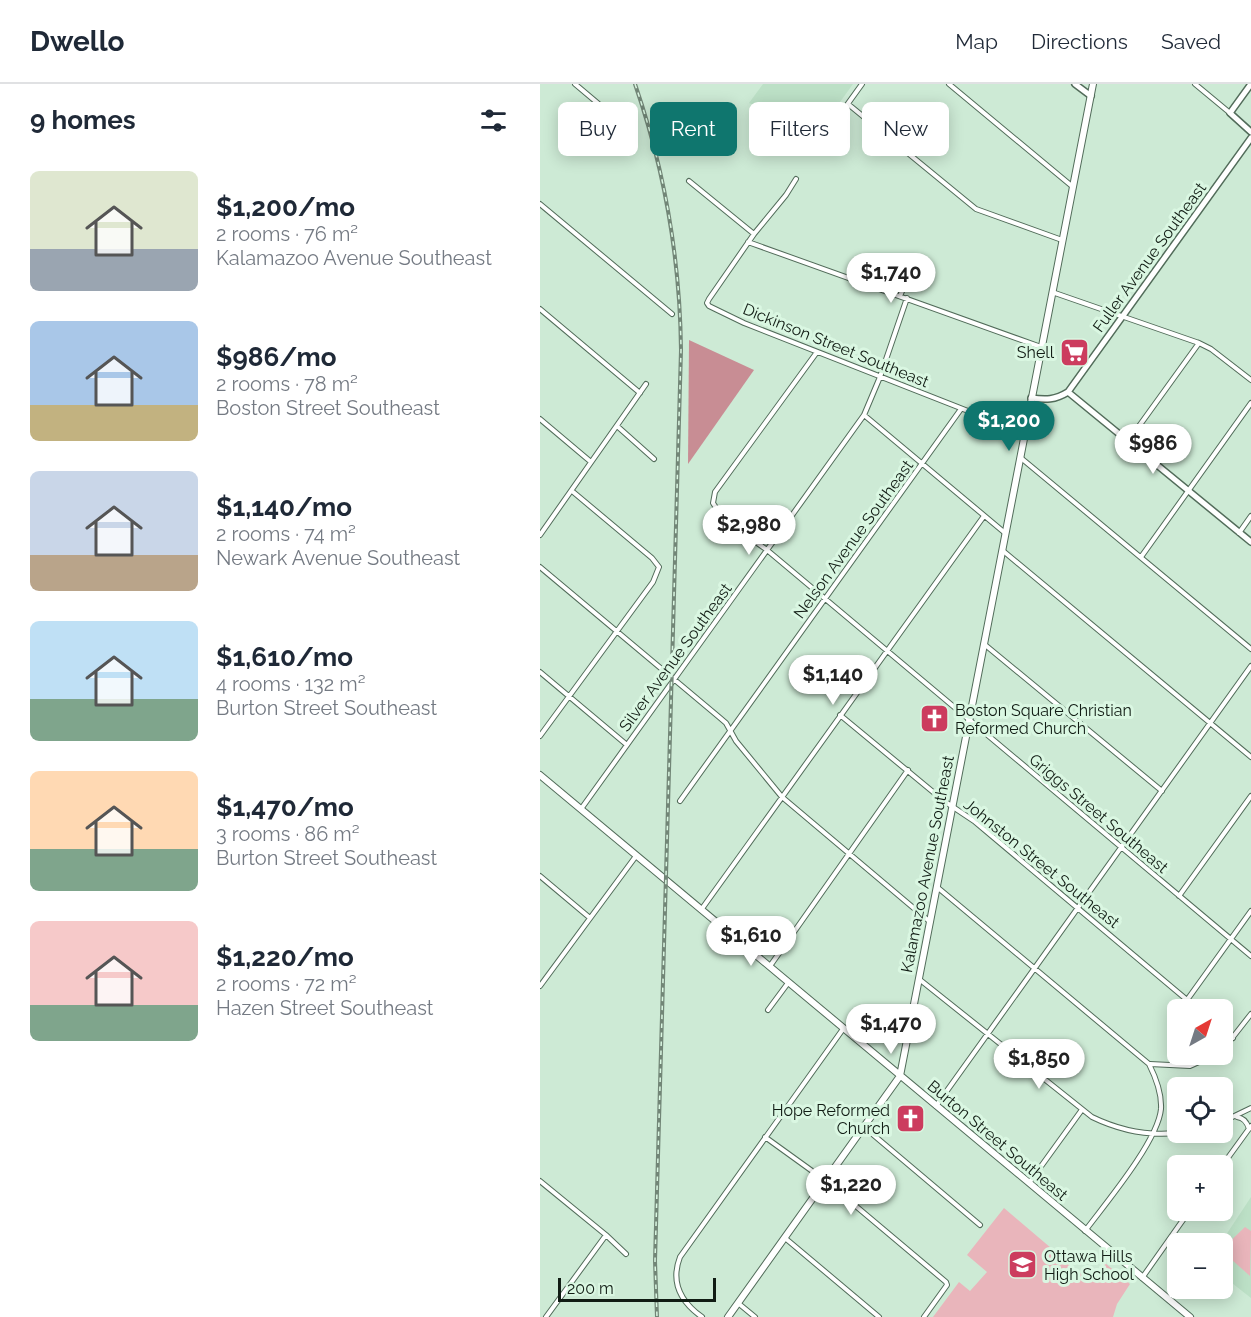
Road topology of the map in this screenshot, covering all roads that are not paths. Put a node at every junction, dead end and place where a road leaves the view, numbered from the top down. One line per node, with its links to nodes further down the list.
1 (575, 84): 9 (street)
2 (862, 84): 10 (street)
3 (949, 84): 17 (street)
4 (1075, 84): 8 (street)
5 (1093, 84): 8 (main road, Kalamazoo Avenue Southeast)
6 (1195, 84): 12 (street)
7 (1251, 84): 12 (street)
8 (1091, 96): 17 (main road, Kalamazoo Avenue Southeast)
9 (596, 102)
10 (849, 102)
11 (850, 106): 20 (street)
12 (1230, 113): 13 (street)
13 (1251, 132)
14 (1251, 138): 28 (street, Fuller Avenue Southeast)
15 (796, 179): 19 (street)
16 (689, 181): 19 (street)
17 (1074, 187): 20 (main road, Kalamazoo Avenue Southeast)
18 (540, 204): 27 (street)
19 (754, 234): 21 (street)
20 (1062, 240): 23 (main road, Kalamazoo Avenue Southeast)
21 (748, 242): 24 (street); 31 (street, Dickinson Street Southeast)
22 (914, 263): 24 (street)
23 (1052, 292): 28 (street); 30 (main road, Kalamazoo Avenue Southeast)
24 (900, 296): 25 (street)
25 (907, 298): 30 (street); 32 (street, Silver Avenue Southeast)
26 (540, 309): 36 (street)
27 (672, 314)
28 (1123, 317): 29 (street); 35 (street, Fuller Avenue Southeast)
29 (1199, 343): 33 (street); 44 (street)
30 (1041, 347): 37 (main road, Kalamazoo Avenue Southeast)
31 (818, 352): 32 (street, Dickinson Street Southeast); 57 (street, Griggs Street Southeast)
32 (880, 377): 39 (street, Dickinson Street Southeast); 40 (street, Silver Avenue Southeast)
33 (1251, 380)
34 (646, 384): 36 (street)
35 (1068, 392): 37 (street); 44 (street)
36 (640, 393): 42 (street)
37 (1031, 398): 43 (main road, Kalamazoo Avenue Southeast)
38 (1251, 403): 49 (street)
39 (961, 409): 43 (street, Dickinson Street Southeast); 48 (street, Nelson Avenue Southeast)
40 (864, 415): 48 (street); 57 (street, Silver Avenue Southeast)
41 (540, 419): 47 (street)
42 (617, 426): 46 (street); 47 (street)
43 (1024, 433): 45 (main road, Kalamazoo Avenue Southeast)
44 (1129, 441): 49 (street)
45 (1020, 457): 53 (main road, Kalamazoo Avenue Southeast); 59 (street)
46 (654, 459)
47 (591, 462): 50 (street)
48 (923, 463): 51 (street); 61 (street, Nelson Avenue Southeast)
49 (1189, 490): 54 (street); 59 (street)
50 (572, 491): 55 (street); 64 (street)
51 (984, 516): 53 (street); 67 (street)
52 (1251, 516): 54 (street)
53 (1005, 533): 58 (main road, Kalamazoo Avenue Southeast)
54 (1239, 533): 56 (street)
55 (540, 535)
56 (1251, 542)
57 (767, 550): 61 (street, Griggs Street Southeast); 70 (street, Silver Avenue Southeast)
58 (1002, 550): 63 (street); 65 (main road, Kalamazoo Avenue Southeast)
59 (1141, 557): 66 (street)
60 (540, 567): 64 (street)
61 (824, 600): 67 (street, Griggs Street Southeast); 75 (street, Nelson Avenue Southeast)
62 (1095, 618): 63 (street)
63 (1090, 624): 74 (street)
64 (616, 631): 70 (street); 71 (street)
65 (983, 643): 73 (main road, Kalamazoo Avenue Southeast); 81 (street)
66 (1251, 649)
67 (887, 650): 72 (street); 73 (street, Griggs Street Southeast)
68 (1251, 666): 74 (street)
69 (540, 672): 71 (street)
70 (674, 679): 75 (street); 77 (street, Silver Avenue Southeast)
71 (570, 697): 76 (street); 77 (street)
72 (840, 715): 79 (street, Johnston Street Southeast); 83 (street)
73 (969, 721): 85 (main road, Kalamazoo Avenue Southeast); 87 (street, Griggs Street Southeast)
74 (1210, 723): 78 (street); 81 (street)
75 (729, 732): 83 (street); 84 (street, Nelson Avenue Southeast)
76 (540, 736)
77 (627, 745): 86 (street, Silver Avenue Southeast)
78 (1251, 757)
79 (908, 770): 85 (street, Johnston Street Southeast); 88 (street)
80 (540, 775): 86 (main road, Burton Street Southeast)
81 (1162, 791): 87 (street)
82 (1251, 796): 92 (street)
83 (782, 797): 88 (street); 94 (street)
84 (680, 801)
85 (952, 806): 91 (main road, Kalamazoo Avenue Southeast); 93 (street, Johnston Street Southeast)
86 (581, 809): 89 (main road, Burton Street Southeast)
87 (1121, 846): 92 (street, Griggs Street Southeast); 93 (street)
88 (849, 853): 97 (street); 100 (street)
89 (636, 856): 94 (main road, Burton Street Southeast); 96 (street)
90 (540, 876): 96 (street)
91 (936, 886): 97 (main road, Kalamazoo Avenue Southeast); 101 (street)
92 (1179, 896): 98 (street, Griggs Street Southeast)
93 (1078, 907): 101 (street); 107 (street, Johnston Street Southeast)
94 (700, 910): 100 (main road, Burton Street Southeast)
95 (1251, 911): 98 (street)
96 (590, 918): 103 (street)
97 (929, 921): 104 (main road, Kalamazoo Avenue Southeast)
98 (1230, 939): 99 (street, Griggs Street Southeast); 108 (street)
99 (1251, 956)
100 (769, 967): 105 (main road, Burton Street Southeast)
101 (1035, 967): 112 (street); 114 (street)
102 (540, 975): 103 (street)
103 (545, 979): 106 (street)
104 (919, 979): 112 (street); 118 (main road, Kalamazoo Avenue Southeast)
105 (788, 983): 109 (street); 111 (main road, Burton Street Southeast)
106 (540, 986)
107 (1186, 999)
108 (1188, 999)
109 (768, 1010)
110 (1251, 1014): 113 (street)
111 (843, 1029): 118 (main road, Burton Street Southeast); 128 (street)
112 (987, 1034): 119 (street); 121 (street)
113 (1233, 1038)
114 (1149, 1064): 115 (street); 127 (street)
115 (1167, 1065)
116 (1170, 1065): 117 (street)
117 (1192, 1065)
118 (900, 1076): 119 (main road, Burton Street Southeast); 124 (main road, Kalamazoo Avenue Southeast)
119 (936, 1106): 132 (main road, Burton Street Southeast)
120 (1251, 1108): 122 (street)
121 (1082, 1111): 127 (street); 132 (street)
122 (1236, 1117): 123 (street); 125 (street)
123 (1233, 1118)
124 (864, 1127): 130 (main road, Kalamazoo Avenue Southeast); 134 (street)
125 (1250, 1128): 129 (street)
126 (1167, 1134): 127 (street)
127 (1153, 1135): 135 (street)
128 (765, 1137): 130 (street); 142 (street)
129 (1230, 1155)
130 (826, 1180): 137 (main road, Kalamazoo Avenue Southeast); 146 (street)
131 (540, 1181): 136 (street)
132 (1029, 1184): 135 (main road, Burton Street Southeast)
133 (1182, 1221): 139 (street)
134 (980, 1226)
135 (1085, 1231): 139 (main road, Burton Street Southeast)
136 (606, 1235): 138 (street); 141 (street)
137 (785, 1238): 140 (main road, Kalamazoo Avenue Southeast); 145 (street)
138 (626, 1254)
139 (1142, 1278): 147 (main road, Burton Street Southeast)
140 (738, 1303): 143 (main road, Kalamazoo Avenue Southeast); 144 (street)
141 (546, 1317)
142 (702, 1317)
143 (728, 1317)
144 (755, 1317)
145 (879, 1317)
146 (924, 1317)
147 (1190, 1317)

